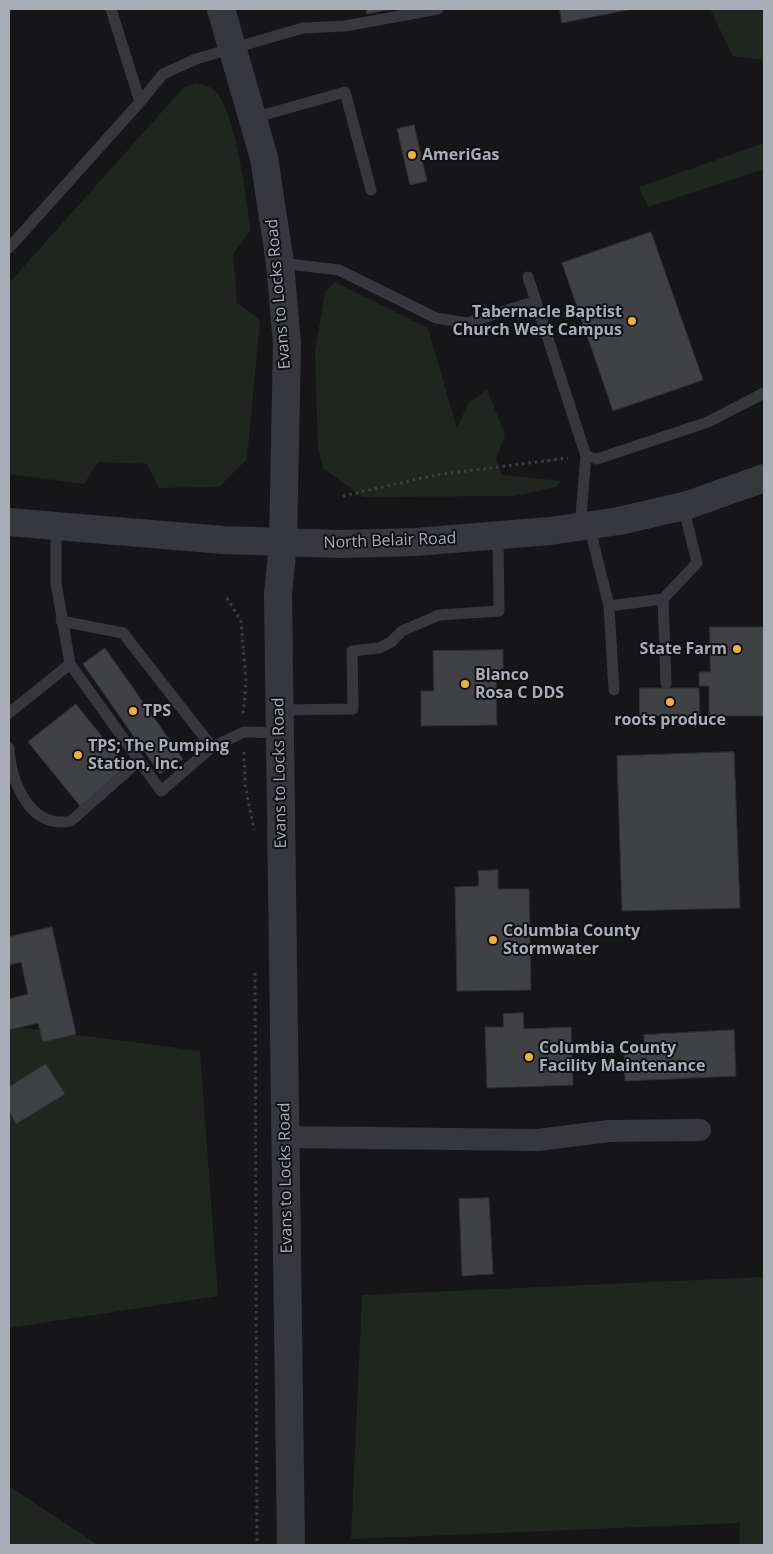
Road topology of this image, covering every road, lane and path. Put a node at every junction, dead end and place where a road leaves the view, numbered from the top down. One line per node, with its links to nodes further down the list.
1 (111, 9): 5 (lane)
2 (221, 9): 4 (street, Evans to Locks Road)
3 (438, 9): 4 (lane)
4 (234, 48): 5 (lane); 6 (street, Evans to Locks Road)
5 (140, 102): 8 (lane)
6 (253, 118): 7 (lane); 9 (street, Evans to Locks Road)
7 (371, 190)
8 (9, 248)
9 (280, 263): 11 (lane); 21 (street, Evans to Locks Road)
10 (528, 277): 11 (lane)
11 (536, 301): 13 (lane)
12 (764, 393): 13 (lane)
13 (586, 456): 15 (path); 19 (lane)
14 (764, 478): 16 (street, North Belair Road)
15 (343, 496)
16 (683, 506): 19 (street, North Belair Road); 23 (lane)
17 (9, 522): 18 (street, North Belair Road)
18 (56, 526): 21 (street, North Belair Road); 25 (lane)
19 (584, 526): 20 (street, North Belair Road); 24 (lane)
20 (498, 536): 21 (street, North Belair Road); 30 (lane)
21 (283, 543): 30 (street, Evans to Locks Road)
22 (227, 598): 31 (path)
23 (664, 600): 24 (lane); 27 (lane)
24 (609, 606): 28 (lane)
25 (60, 621): 26 (lane); 32 (lane)
26 (70, 664): 29 (lane); 34 (lane)
27 (666, 683)
28 (614, 690)
29 (9, 713)
30 (280, 722): 31 (lane); 38 (street, Evans to Locks Road)
31 (244, 732): 32 (lane); 35 (path)
32 (212, 747): 34 (lane)
33 (9, 748): 34 (lane)
34 (139, 761)
35 (254, 833)
36 (255, 966): 39 (path)
37 (700, 1130): 38 (street)
38 (286, 1137): 40 (street, Evans to Locks Road)
39 (256, 1545)
40 (291, 1545)

